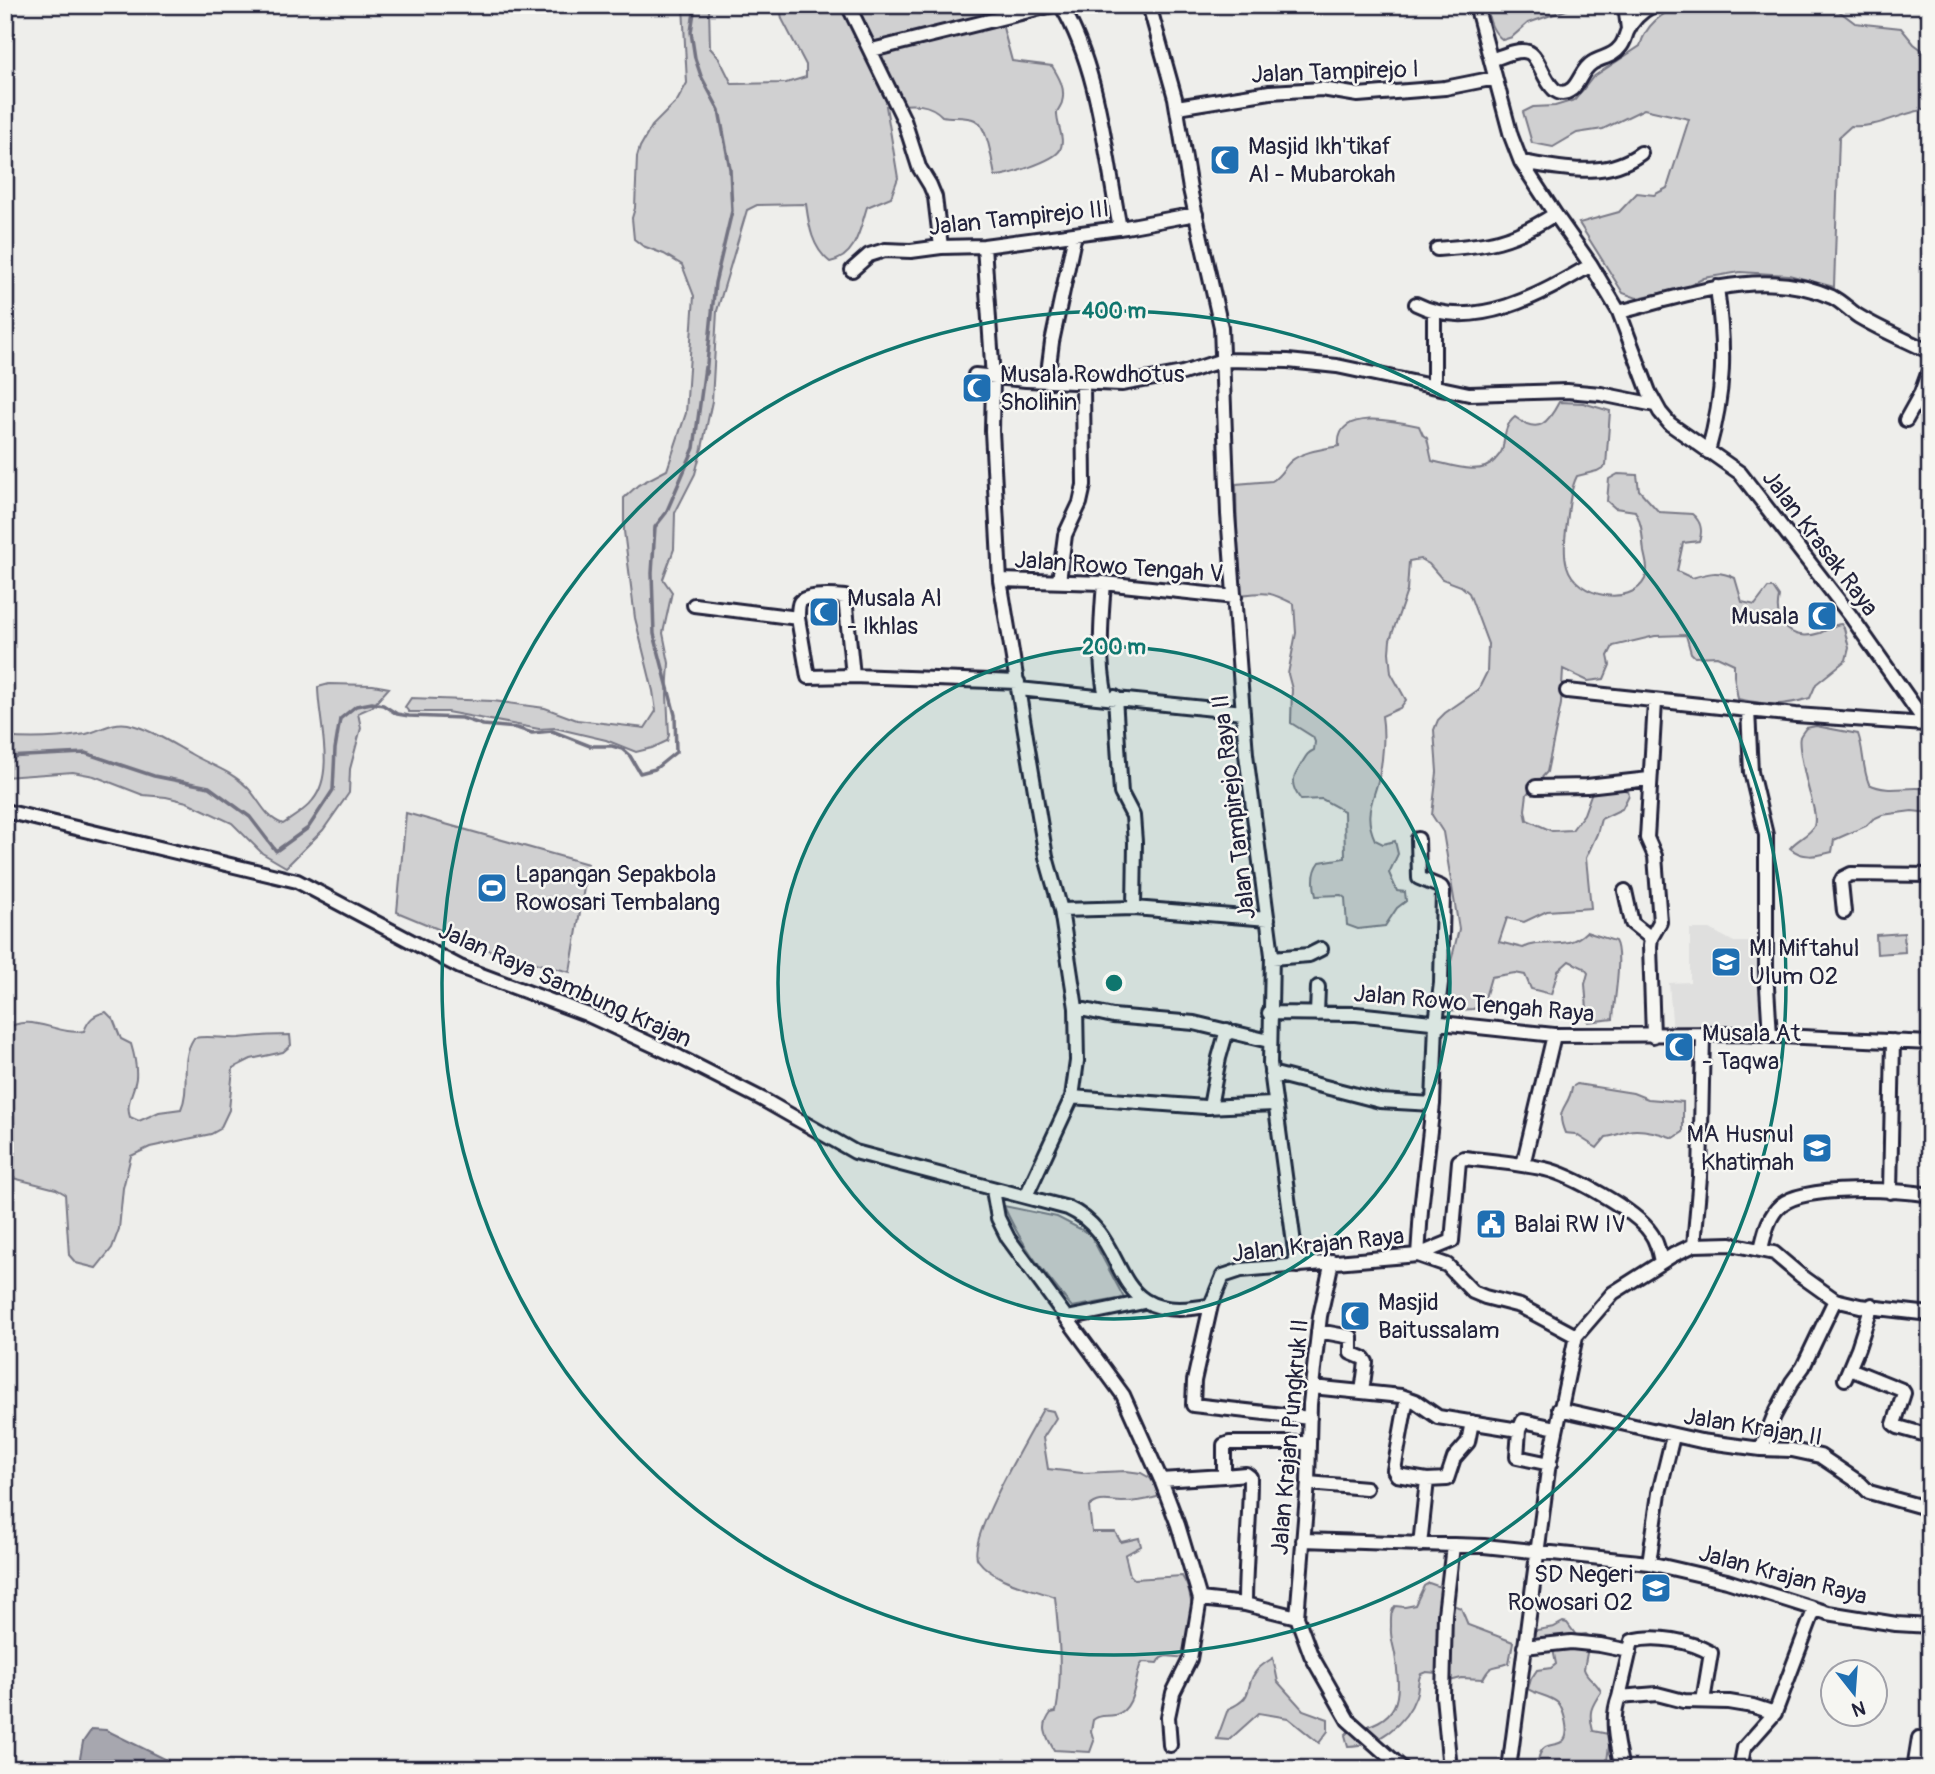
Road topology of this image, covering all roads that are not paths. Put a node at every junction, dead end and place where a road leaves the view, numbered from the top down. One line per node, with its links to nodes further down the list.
1 (848, 5): 9 (street)
2 (1053, 5): 9 (street)
3 (1061, 5): 17 (street)
4 (1149, 5): 12 (street, Jalan Tampirejo Raya II)
5 (1476, 5): 10 (street)
6 (1625, 5): 8 (street)
7 (1653, 5): 8 (street)
8 (1628, 29): 10 (street)
9 (872, 50): 20 (street)
10 (1491, 60): 11 (street)
11 (1495, 78): 12 (street, Jalan Tampirejo I); 14 (street)
12 (1177, 107): 15 (street, Jalan Tampirejo Raya II)
13 (1642, 153): 14 (street)
14 (1521, 162): 16 (street)
15 (1196, 214): 17 (street, Jalan Tampirejo III); 29 (street, Jalan Tampirejo Raya II)
16 (1555, 214): 21 (street); 22 (street)
17 (1120, 228): 18 (street, Jalan Tampirejo III)
18 (1075, 234): 19 (street, Jalan Tampirejo III); 33 (street)
19 (984, 246): 20 (street, Jalan Tampirejo III); 32 (street)
20 (941, 247): 23 (street, Jalan Tampirejo III)
21 (1437, 249)
22 (1591, 265): 26 (street); 27 (street)
23 (852, 270)
24 (1717, 287): 27 (street); 28 (street); 38 (street)
25 (1416, 304): 26 (street)
26 (1434, 312): 35 (street)
27 (1619, 312): 36 (street)
28 (1930, 352)
29 (1223, 360): 34 (street); 35 (street); 42 (street, Jalan Tampirejo Raya II)
30 (1930, 368): 37 (street)
31 (975, 375): 32 (street)
32 (993, 378): 33 (street); 39 (street)
33 (1047, 381): 34 (street)
34 (1083, 383): 40 (street)
35 (1434, 386): 36 (street)
36 (1655, 405): 38 (street, Jalan Krasak Raya)
37 (1906, 420)
38 (1707, 452): 52 (street, Jalan Krasak Raya)
39 (1000, 580): 40 (street, Jalan Rowo Tengah V); 46 (street)
40 (1059, 581): 41 (street, Jalan Rowo Tengah V)
41 (1104, 583): 42 (street, Jalan Rowo Tengah V); 48 (street)
42 (1235, 597): 51 (street, Jalan Tampirejo Raya II)
43 (694, 605): 44 (street)
44 (798, 618): 45 (street); 45 (street)
45 (853, 676): 46 (street)
46 (1019, 686): 48 (street); 60 (street)
47 (1567, 691): 49 (street)
48 (1110, 697): 51 (street); 59 (street)
49 (1656, 702): 50 (street); 53 (street)
50 (1748, 710): 52 (street); 74 (street)
51 (1243, 712): 62 (street, Jalan Tampirejo Raya II)
52 (1928, 726)
53 (1649, 779): 54 (street); 63 (street)
54 (1536, 787)
55 (5, 811): 85 (street, Jalan Raya Sambung Krajan)
56 (1418, 838): 70 (street)
57 (1930, 875): 61 (street)
58 (1625, 891): 63 (street)
59 (1134, 908): 60 (street); 62 (street)
60 (1061, 910): 67 (street)
61 (1844, 912)
62 (1268, 919): 65 (street, Jalan Tampirejo Raya II)
63 (1651, 938): 75 (street)
64 (1321, 949): 65 (street)
65 (1272, 958): 68 (street, Jalan Tampirejo Raya II)
66 (1318, 987): 69 (street)
67 (1076, 1008): 71 (street); 80 (street)
68 (1269, 1013): 69 (street, Jalan Rowo Tengah Raya); 76 (street)
69 (1317, 1014): 70 (street, Jalan Rowo Tengah Raya)
70 (1436, 1023): 72 (street, Jalan Rowo Tengah Raya); 82 (street)
71 (1227, 1030): 76 (street); 83 (street)
72 (1554, 1035): 75 (street, Jalan Rowo Tengah Raya); 84 (street)
73 (1703, 1035): 74 (street, Jalan Rowo Tengah Raya); 75 (street, Jalan Rowo Tengah Raya); 89 (street)
74 (1770, 1035): 77 (street, Jalan Rowo Tengah Raya)
75 (1653, 1036)
76 (1269, 1041): 79 (street)
77 (1894, 1041): 78 (street, Jalan Rowo Tengah Raya); 86 (street)
78 (1930, 1043)
79 (1271, 1073): 81 (street); 82 (street)
80 (1072, 1097): 83 (street); 87 (street)
81 (1274, 1104): 83 (street); 94 (street)
82 (1433, 1104): 91 (street)
83 (1210, 1107)
84 (1523, 1165): 91 (street); 93 (street)
85 (993, 1190): 87 (street, Jalan Raya Sambung Krajan); 100 (street)
86 (1890, 1192): 88 (street); 90 (street)
87 (1023, 1195): 96 (street)
88 (1930, 1195)
89 (1694, 1245): 90 (street); 93 (street)
90 (1761, 1249): 95 (street)
91 (1418, 1255): 92 (street, Jalan Krajan Raya); 102 (street, Jalan Krajan Raya)
92 (1332, 1261): 94 (street, Jalan Krajan Raya); 101 (street, Jalan Krajan Pungkruk II)
93 (1661, 1262): 102 (street)
94 (1297, 1266): 97 (street, Jalan Krajan Raya)
95 (1835, 1300): 98 (street); 114 (street)
96 (1144, 1302): 97 (street); 100 (street)
97 (1211, 1305): 107 (street)
98 (1872, 1306): 99 (street); 112 (street)
99 (1930, 1314)
100 (1067, 1318): 118 (street)
101 (1318, 1331): 103 (street, Jalan Krajan Pungkruk II); 104 (street)
102 (1576, 1336): 106 (street)
103 (1312, 1387): 104 (street); 107 (street, Jalan Krajan Pungkruk II)
104 (1362, 1392): 105 (street)
105 (1407, 1398): 108 (street); 117 (street)
106 (1559, 1409): 109 (street); 111 (street, Jalan Krajan II)
107 (1310, 1418): 113 (street, Jalan Krajan Pungkruk II)
108 (1472, 1422): 110 (street); 117 (street)
109 (1556, 1428): 110 (street); 115 (street)
110 (1519, 1430): 115 (street)
111 (1673, 1436): 114 (street, Jalan Krajan II); 126 (street)
112 (1930, 1436)
113 (1309, 1443): 116 (street); 119 (street, Jalan Krajan Pungkruk II)
114 (1760, 1449): 121 (street, Jalan Krajan II)
115 (1550, 1464): 125 (street)
116 (1224, 1476): 118 (street); 128 (street)
117 (1427, 1479): 123 (street)
118 (1161, 1480): 127 (street)
119 (1308, 1483): 120 (street); 122 (street, Jalan Krajan Pungkruk II)
120 (1366, 1488)
121 (1930, 1509)
122 (1303, 1540): 123 (street, Jalan Krajan Raya); 130 (street, Jalan Krajan Pungkruk II)
123 (1420, 1545): 124 (street, Jalan Krajan Raya)
124 (1454, 1546): 125 (street, Jalan Krajan Raya); 140 (street)
125 (1539, 1550): 126 (street, Jalan Krajan Raya); 132 (street)
126 (1650, 1563): 129 (street, Jalan Krajan Raya)
127 (1200, 1599): 128 (street); 138 (street)
128 (1245, 1604): 130 (street)
129 (1814, 1610): 131 (street, Jalan Krajan Raya); 136 (street)
130 (1297, 1617): 139 (street)
131 (1930, 1626)
132 (1524, 1647): 133 (street); 141 (street)
133 (1630, 1651): 134 (street); 135 (street)
134 (1619, 1697): 135 (street); 142 (street)
135 (1703, 1701): 136 (street)
136 (1775, 1713): 143 (street)
137 (1919, 1738): 144 (street)
138 (1170, 1745)
139 (1403, 1769)
140 (1450, 1769)
141 (1508, 1769)
142 (1622, 1769)
143 (1740, 1769)
144 (1914, 1769)

